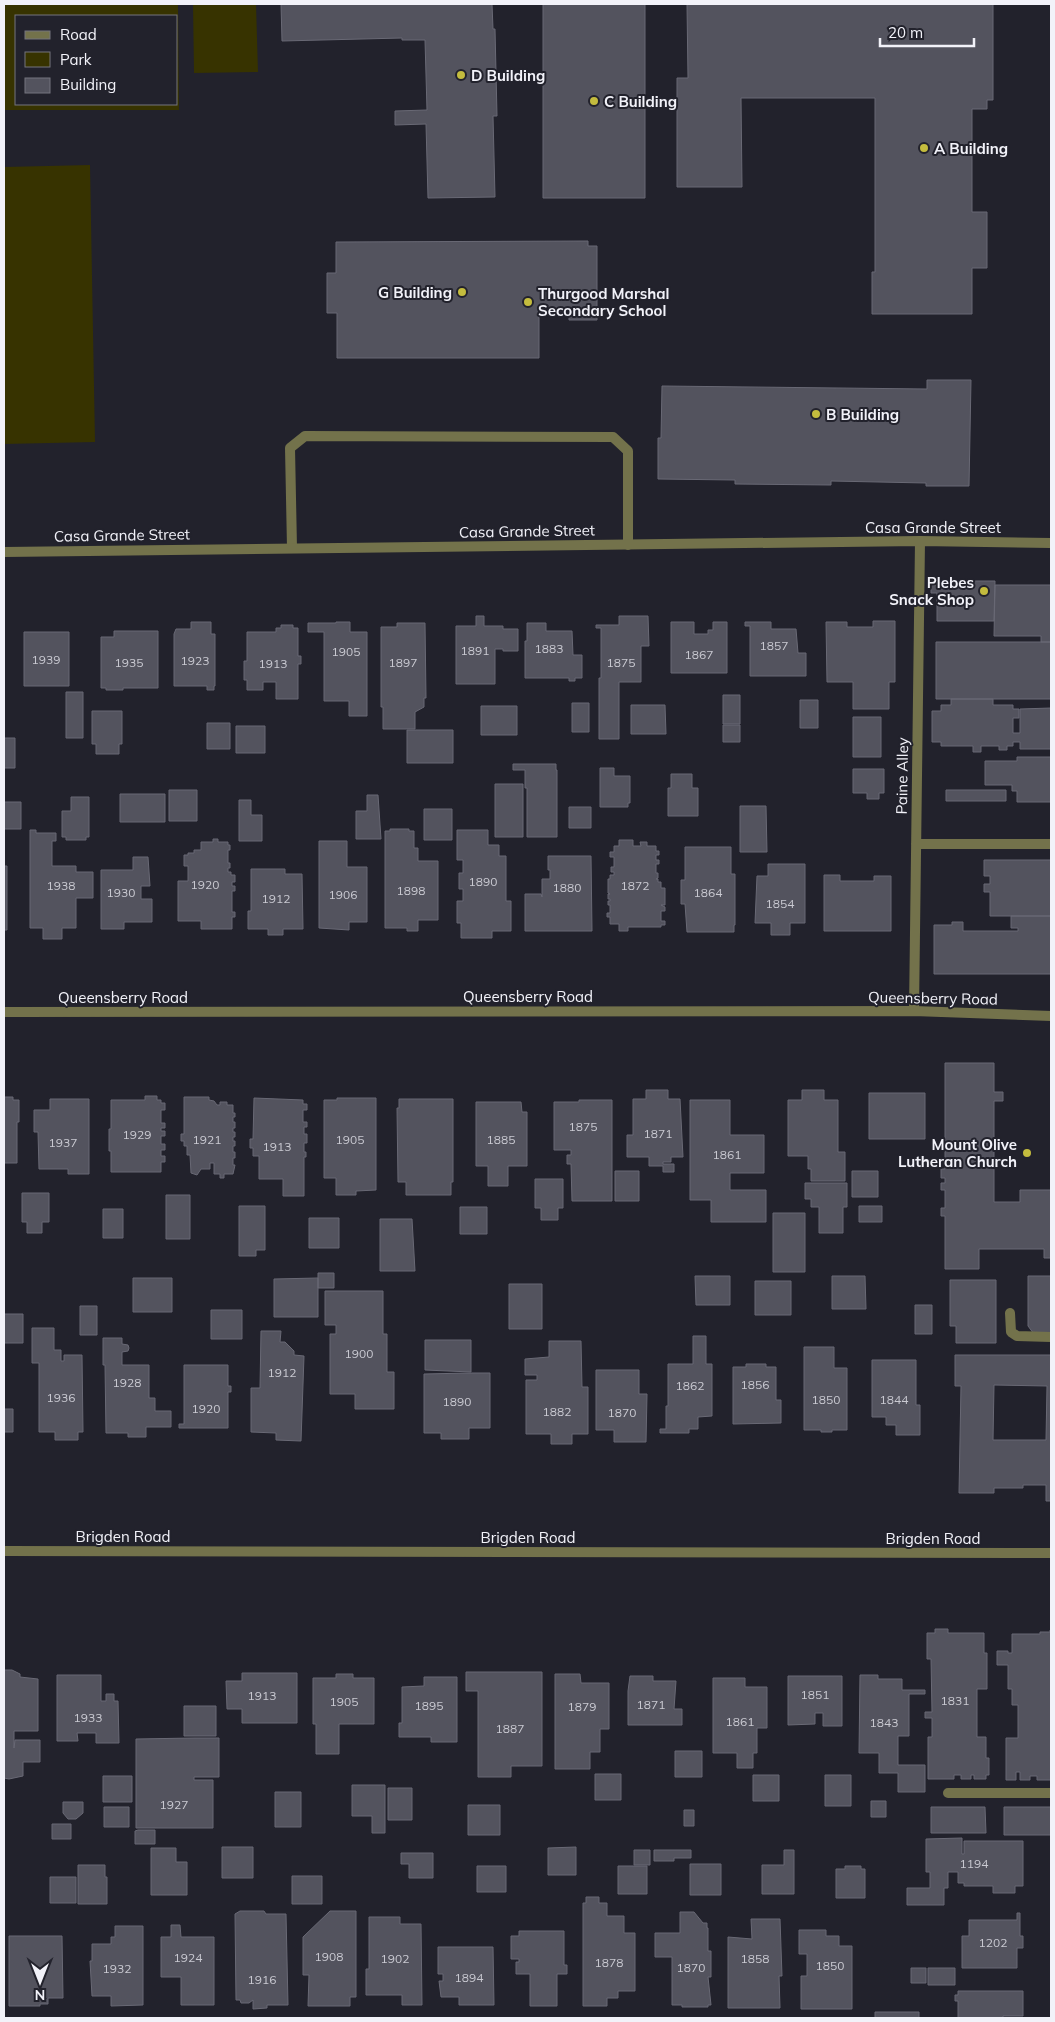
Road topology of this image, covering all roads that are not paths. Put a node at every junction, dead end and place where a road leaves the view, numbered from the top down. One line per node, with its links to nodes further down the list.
1 (920, 541): 2 (street, Casa Grande Street); 3 (street, Casa Grande Street); 6 (street, Paine Alley)
2 (1051, 543)
3 (628, 545): 4 (street, Casa Grande Street); 4 (street)
4 (292, 548): 5 (street, Casa Grande Street)
5 (4, 552)
6 (916, 844): 7 (street); 8 (street, Paine Alley)
7 (1051, 844)
8 (914, 1011): 9 (street, Queensberry Road); 10 (street, Queensberry Road)
9 (4, 1012)
10 (1051, 1016)
11 (1010, 1313): 12 (street)
12 (1051, 1337)
13 (4, 1551): 14 (street, Brigden Road)
14 (1051, 1553)
15 (948, 1793): 16 (street)
16 (1051, 1793)

